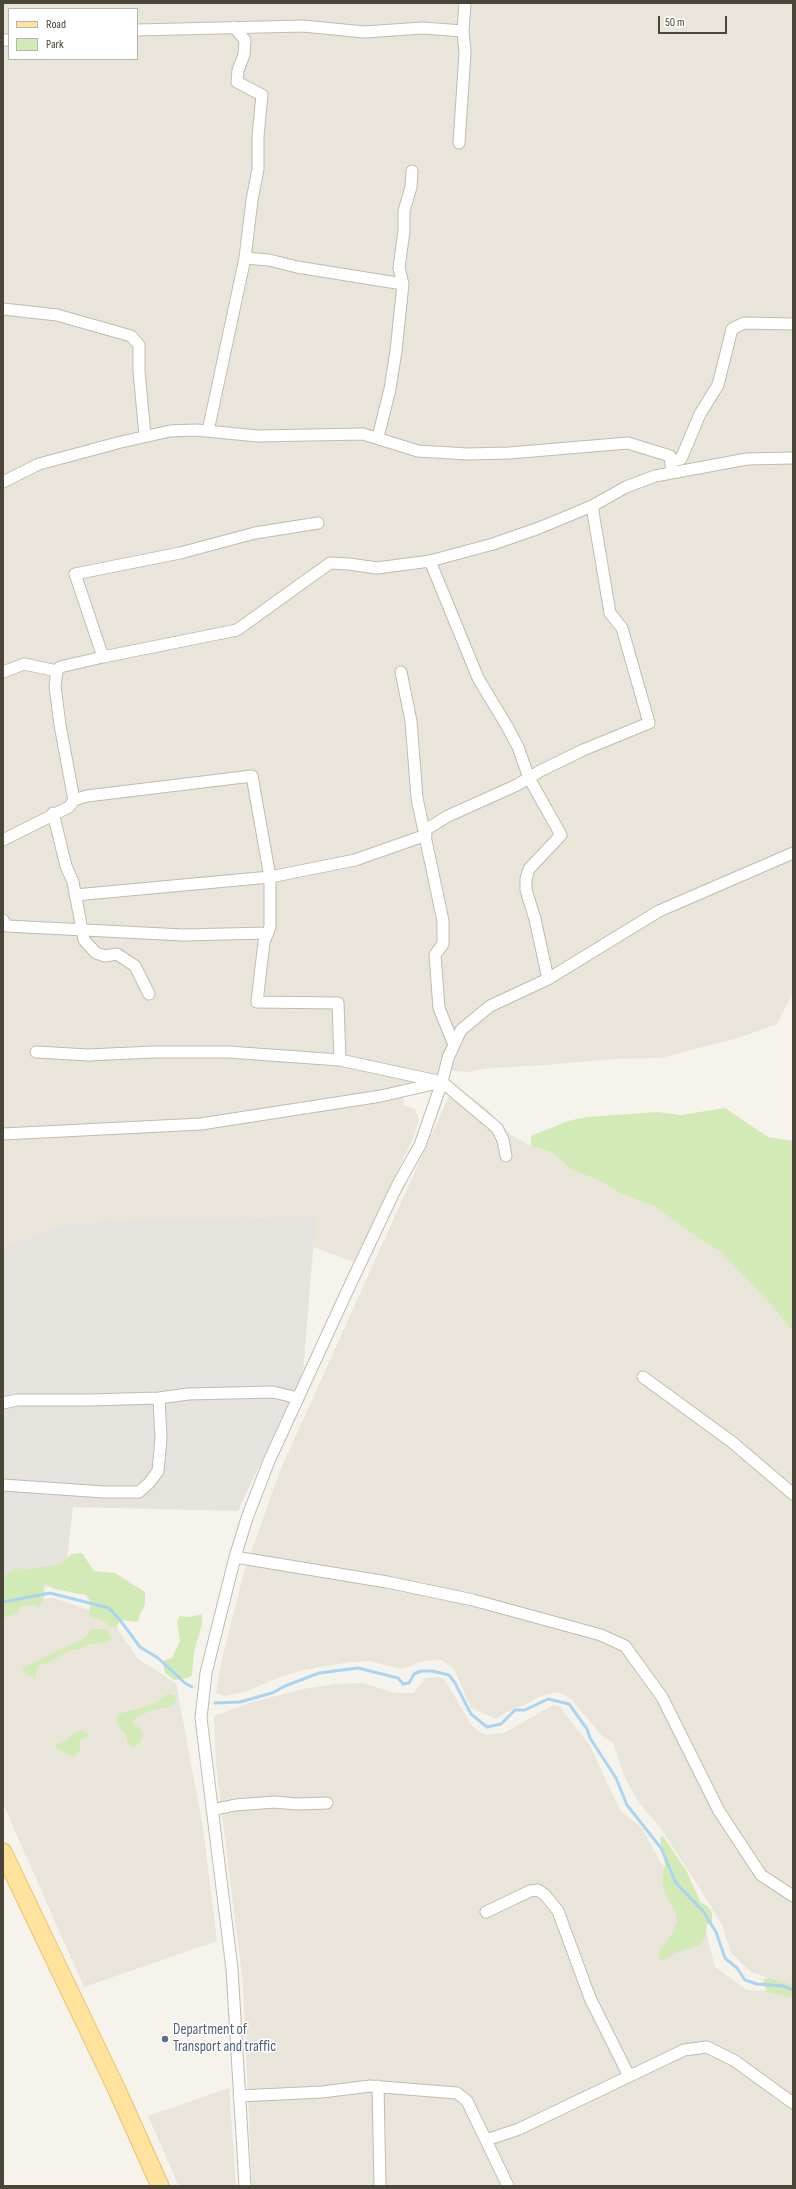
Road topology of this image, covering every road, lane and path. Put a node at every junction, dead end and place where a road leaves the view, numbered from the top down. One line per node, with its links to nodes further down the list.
1 (465, 3): 4 (street)
2 (234, 27): 3 (street); 4 (street); 7 (street)
3 (138, 30)
4 (463, 31): 5 (street)
5 (458, 143)
6 (412, 171): 8 (street)
7 (245, 258): 8 (street); 11 (street)
8 (403, 284): 13 (street)
9 (3, 309): 12 (street)
10 (793, 324): 15 (street)
11 (208, 431): 12 (street); 13 (street)
12 (146, 436): 17 (street)
13 (378, 437): 15 (street)
14 (793, 458): 16 (street)
15 (671, 461): 16 (street)
16 (672, 473): 18 (street)
17 (3, 482)
18 (592, 506): 20 (street); 25 (street)
19 (318, 523): 21 (street)
20 (430, 561): 21 (street); 25 (street)
21 (103, 657): 22 (street)
22 (57, 671): 23 (street); 26 (street)
23 (3, 672)
24 (401, 672): 28 (street)
25 (529, 778): 28 (street); 36 (street)
26 (74, 800): 27 (street); 31 (street)
27 (53, 813): 29 (street); 32 (street)
28 (425, 832): 31 (street); 38 (street)
29 (3, 840)
30 (793, 854): 36 (street)
31 (270, 877): 32 (street); 35 (street)
32 (75, 895): 34 (street)
33 (3, 920): 34 (street)
34 (82, 929): 35 (street); 37 (street)
35 (268, 933): 40 (street)
36 (548, 979): 38 (street)
37 (148, 994)
38 (454, 1045): 41 (street)
39 (36, 1052): 40 (street)
40 (340, 1060): 41 (street)
41 (442, 1082): 42 (street); 43 (street); 46 (street)
42 (3, 1134)
43 (506, 1156)
44 (643, 1377): 49 (street)
45 (159, 1398): 46 (street); 47 (street); 48 (street)
46 (298, 1398): 50 (street)
47 (3, 1404)
48 (3, 1485)
49 (793, 1494)
50 (235, 1557): 52 (street); 54 (street)
51 (327, 1803): 52 (street)
52 (212, 1810): 58 (street)
53 (3, 1852): 61 (main road)
54 (793, 1896)
55 (486, 1912): 56 (street)
56 (629, 2076): 59 (street); 60 (street)
57 (378, 2086): 58 (street); 60 (street); 63 (street)
58 (239, 2096): 62 (street)
59 (793, 2103)
60 (486, 2140): 64 (street)
61 (160, 2186)
62 (245, 2186)
63 (380, 2186)
64 (508, 2186)

